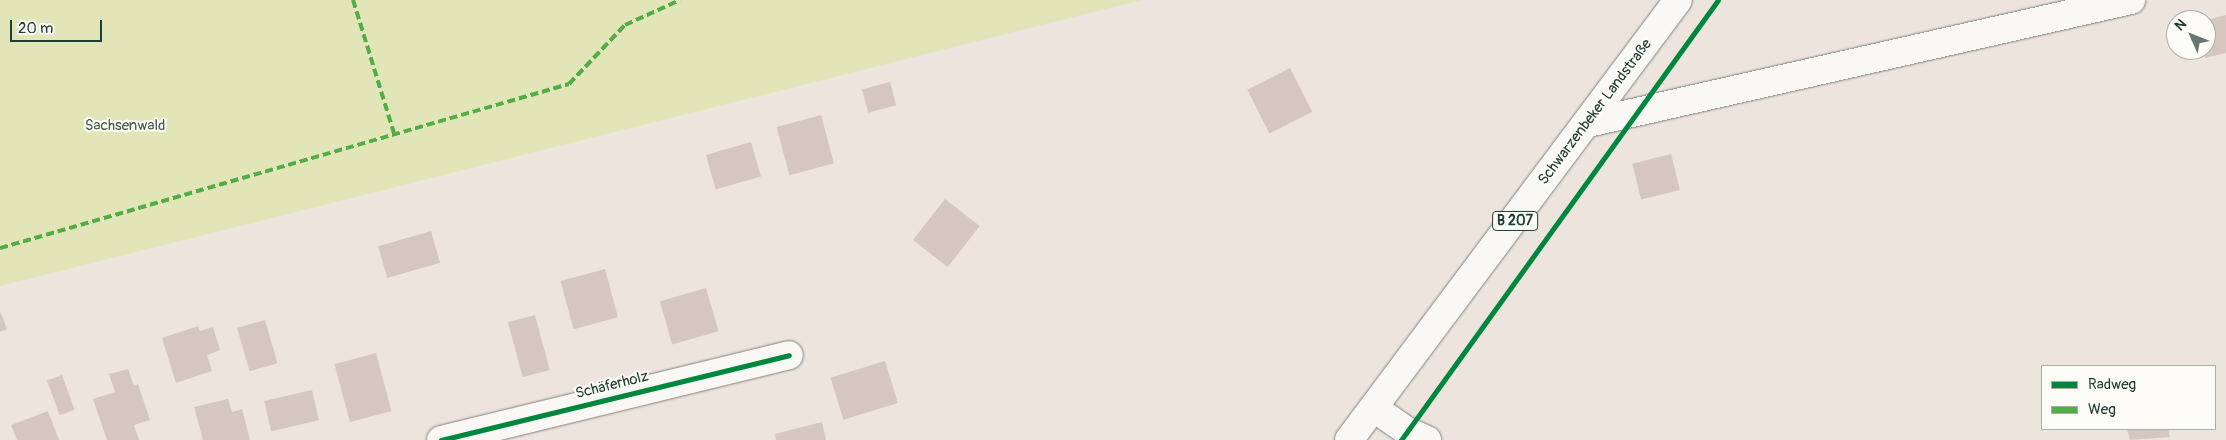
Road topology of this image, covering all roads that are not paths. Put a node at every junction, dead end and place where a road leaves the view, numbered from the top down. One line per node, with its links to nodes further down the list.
1 (1678, 0): 3 (main road, Schwarzenbeker Landstraße / B 207)
2 (2131, 0): 3 (main road)
3 (1588, 123): 5 (main road, Schwarzenbeker Landstraße / B 207)
4 (789, 354): 6 (main road, Schäferholz)
5 (1374, 408): 7 (main road, Schwarzenbeker Landstraße / B 207); 8 (main road)
6 (441, 440)
7 (1350, 440)
8 (1427, 440)

